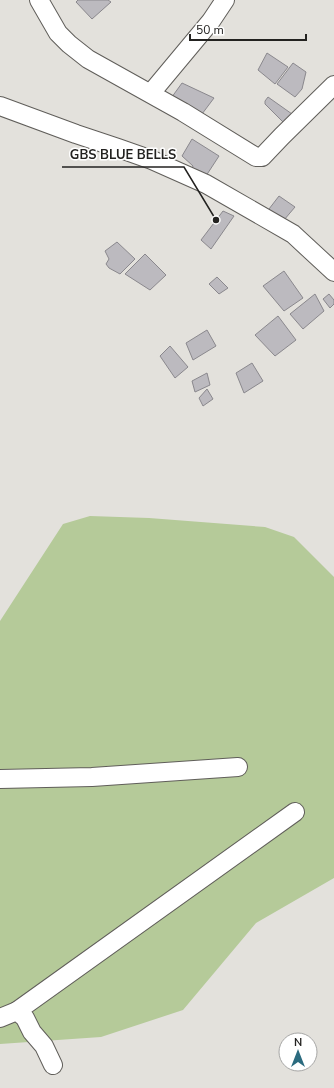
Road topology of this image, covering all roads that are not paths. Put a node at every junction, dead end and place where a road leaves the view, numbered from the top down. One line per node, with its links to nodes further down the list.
1 (39, 0): 4 (street)
2 (225, 0): 4 (street)
3 (334, 85): 4 (street)
4 (151, 94)
5 (0, 106): 6 (street)
6 (333, 269)
7 (238, 767): 8 (street)
8 (0, 779)
9 (295, 812): 10 (street)
10 (17, 1011): 11 (street); 12 (street)
11 (0, 1018)
12 (53, 1065)

